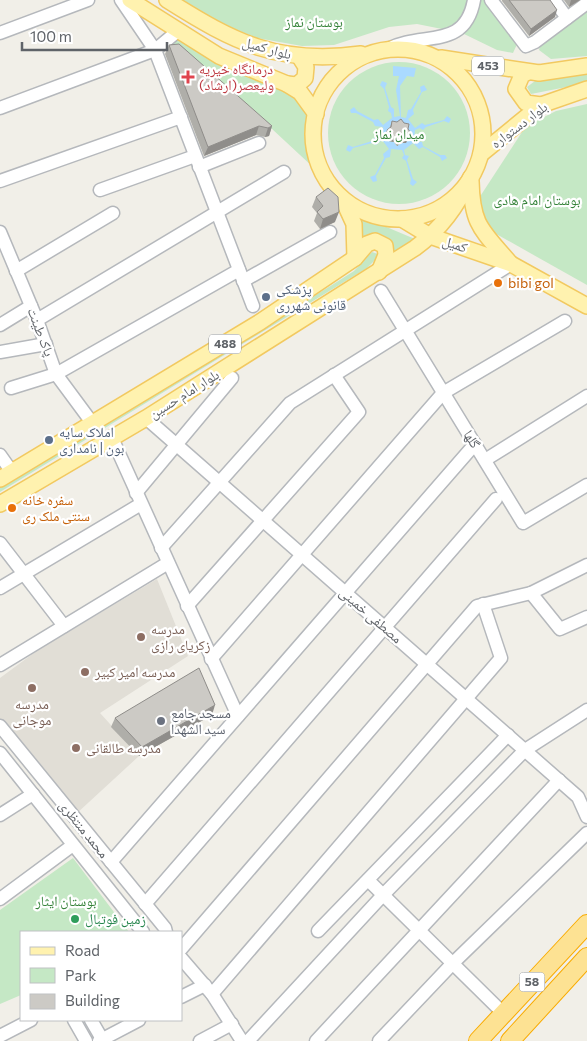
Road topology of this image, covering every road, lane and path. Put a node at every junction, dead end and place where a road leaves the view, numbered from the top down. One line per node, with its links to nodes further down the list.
1 (88, 0): 11 (street)
2 (121, 0): 12 (street)
3 (130, 0): 10 (main road, بلوار کمیل)
4 (167, 0): 14 (main road, بلوار کمیل)
5 (474, 0): 13 (street)
6 (492, 0): 9 (street)
7 (554, 0): 9 (street)
8 (587, 2): 9 (street)
9 (567, 18)
10 (179, 30): 12 (street); 18 (main road, بلوار کمیل)
11 (0, 32)
12 (155, 50): 21 (street); 23 (street)
13 (383, 50): 14 (main road, بلوار کمیل); 15 (main road); 22 (main road)
14 (298, 56): 18 (main road)
15 (437, 58): 17 (main road, 453); 25 (main road)
16 (587, 66): 17 (main road, 453)
17 (528, 72): 20 (main road)
18 (287, 84): 22 (main road, بلوار کمیل)
19 (587, 89): 20 (main road, بلوار دستواره)
20 (541, 105): 25 (main road, بلوار دستواره)
21 (0, 108)
22 (316, 114): 31 (main road)
23 (180, 117): 26 (street); 29 (street)
24 (259, 143): 26 (street)
25 (481, 154): 28 (main road)
26 (198, 162): 30 (street); 33 (street)
27 (284, 172): 33 (street)
28 (471, 177): 34 (main road); 37 (main road, بلوار امام حسین / 488); 40 (main road, کمیل)
29 (0, 181)
30 (100, 190)
31 (341, 197): 34 (main road); 39 (main road)
32 (112, 213): 41 (street)
33 (217, 213): 43 (street); 48 (street)
34 (402, 218): 37 (main road, کمیل)
35 (0, 232): 38 (street, پاک طینت)
36 (330, 232): 43 (street)
37 (430, 236): 40 (main road, کمیل); 42 (main road, بلوار امام حسین / 488)
38 (4, 254): 41 (street, پاک طینت)
39 (355, 258): 42 (main road, بلوار امام حسین); 61 (main road, بلوار امام حسین / 488)
40 (511, 264): 47 (main road, کمیل); 51 (street)
41 (16, 271): 45 (street, پاک طینت)
42 (380, 272): 60 (main road, بلوار امام حسین / 488)
43 (241, 276): 46 (street); 54 (street)
44 (381, 291): 51 (street, گلها)
45 (31, 306): 48 (street, پاک طینت); 50 (street)
46 (253, 306)
47 (587, 306)
48 (37, 320): 52 (street, پاک طینت)
49 (565, 321): 58 (street)
50 (0, 324)
51 (404, 330): 55 (street); 58 (street, گلها)
52 (46, 344): 53 (street); 54 (street, پاک طینت)
53 (0, 352)
54 (56, 374): 57 (street); 61 (street, پاک طینت)
55 (334, 375): 68 (street); 73 (street)
56 (232, 378): 64 (street)
57 (11, 388)
58 (444, 393): 63 (street, گلها); 76 (street)
59 (587, 396): 66 (street)
60 (146, 418): 62 (main road, بلوار امام حسین / 488); 64 (street, مصطفی خمینی)
61 (93, 424): 67 (main road, بلوار امام حسین / 488)
62 (112, 438): 70 (street); 72 (main road, بلوار امام حسین / 488)
63 (475, 444): 66 (street, گلها); 81 (street)
64 (178, 446): 68 (street, مصطفی خمینی); 70 (street)
65 (0, 455): 67 (street)
66 (485, 460): 69 (street, گلها)
67 (6, 476)
68 (221, 483): 73 (street, مصطفی خمینی); 75 (street)
69 (587, 485)
70 (139, 499): 75 (street); 79 (street)
71 (496, 499): 87 (street)
72 (0, 504)
73 (262, 519): 76 (street, مصطفی خمینی); 84 (street)
74 (0, 543): 79 (street)
75 (161, 548): 77 (street)
76 (302, 555): 81 (street, مصطفی خمینی); 88 (street)
77 (168, 563): 84 (street); 86 (street)
78 (587, 565): 82 (street)
79 (24, 574): 80 (street); 86 (street)
80 (0, 588)
81 (345, 593): 87 (street, مصطفی خمینی); 93 (street)
82 (531, 593): 83 (street); 85 (street)
83 (483, 604): 90 (street); 91 (street)
84 (187, 606): 88 (street)
85 (587, 616)
86 (64, 626): 89 (street)
87 (384, 626): 90 (street, مصطفی خمینی); 109 (street)
88 (211, 659): 93 (street)
89 (0, 664)
90 (427, 664): 91 (street, مصطفی خمینی); 115 (street)
91 (466, 699): 95 (street, مصطفی خمینی); 119 (street)
92 (587, 710): 96 (street)
93 (238, 716): 105 (street)
94 (0, 726): 105 (street, محمد منتظری)
95 (508, 736): 96 (street, مصطفی خمینی); 106 (street)
96 (525, 750): 98 (street, مصطفی خمینی); 107 (street)
97 (0, 753): 99 (street, محمد منتظری)
98 (559, 780): 100 (street, مصطفی خمینی); 111 (street)
99 (32, 794): 101 (street); 104 (street, محمد منتظری)
100 (582, 794): 102 (street, مصطفی خمینی)
101 (0, 815)
102 (587, 817)
103 (587, 833): 118 (street)
104 (74, 845): 108 (street); 112 (street, محمد منتظری)
105 (111, 862): 109 (street, محمد منتظری)
106 (368, 880): 107 (street); 114 (street)
107 (383, 895): 111 (street); 132 (street)
108 (0, 899)
109 (145, 904): 113 (street, محمد منتظری)
110 (587, 924): 121 (highway, 58)
111 (418, 930): 118 (street); 133 (street)
112 (142, 931)
113 (166, 931)
114 (318, 932)
115 (182, 948)
116 (587, 957): 136 (highway, 58)
117 (182, 959): 119 (street)
118 (452, 964): 121 (street); 134 (street)
119 (208, 989): 120 (street); 126 (street)
120 (182, 997)
121 (503, 1013): 135 (highway, 58)
122 (29, 1021): 127 (street)
123 (75, 1021): 129 (street)
124 (92, 1021): 128 (street)
125 (132, 1021): 128 (street)
126 (232, 1024): 130 (street); 131 (street)
127 (0, 1036)
128 (101, 1040)
129 (86, 1041)
130 (200, 1041)
131 (242, 1041)
132 (248, 1041)
133 (316, 1041)
134 (379, 1041)
135 (478, 1041)
136 (510, 1041)

